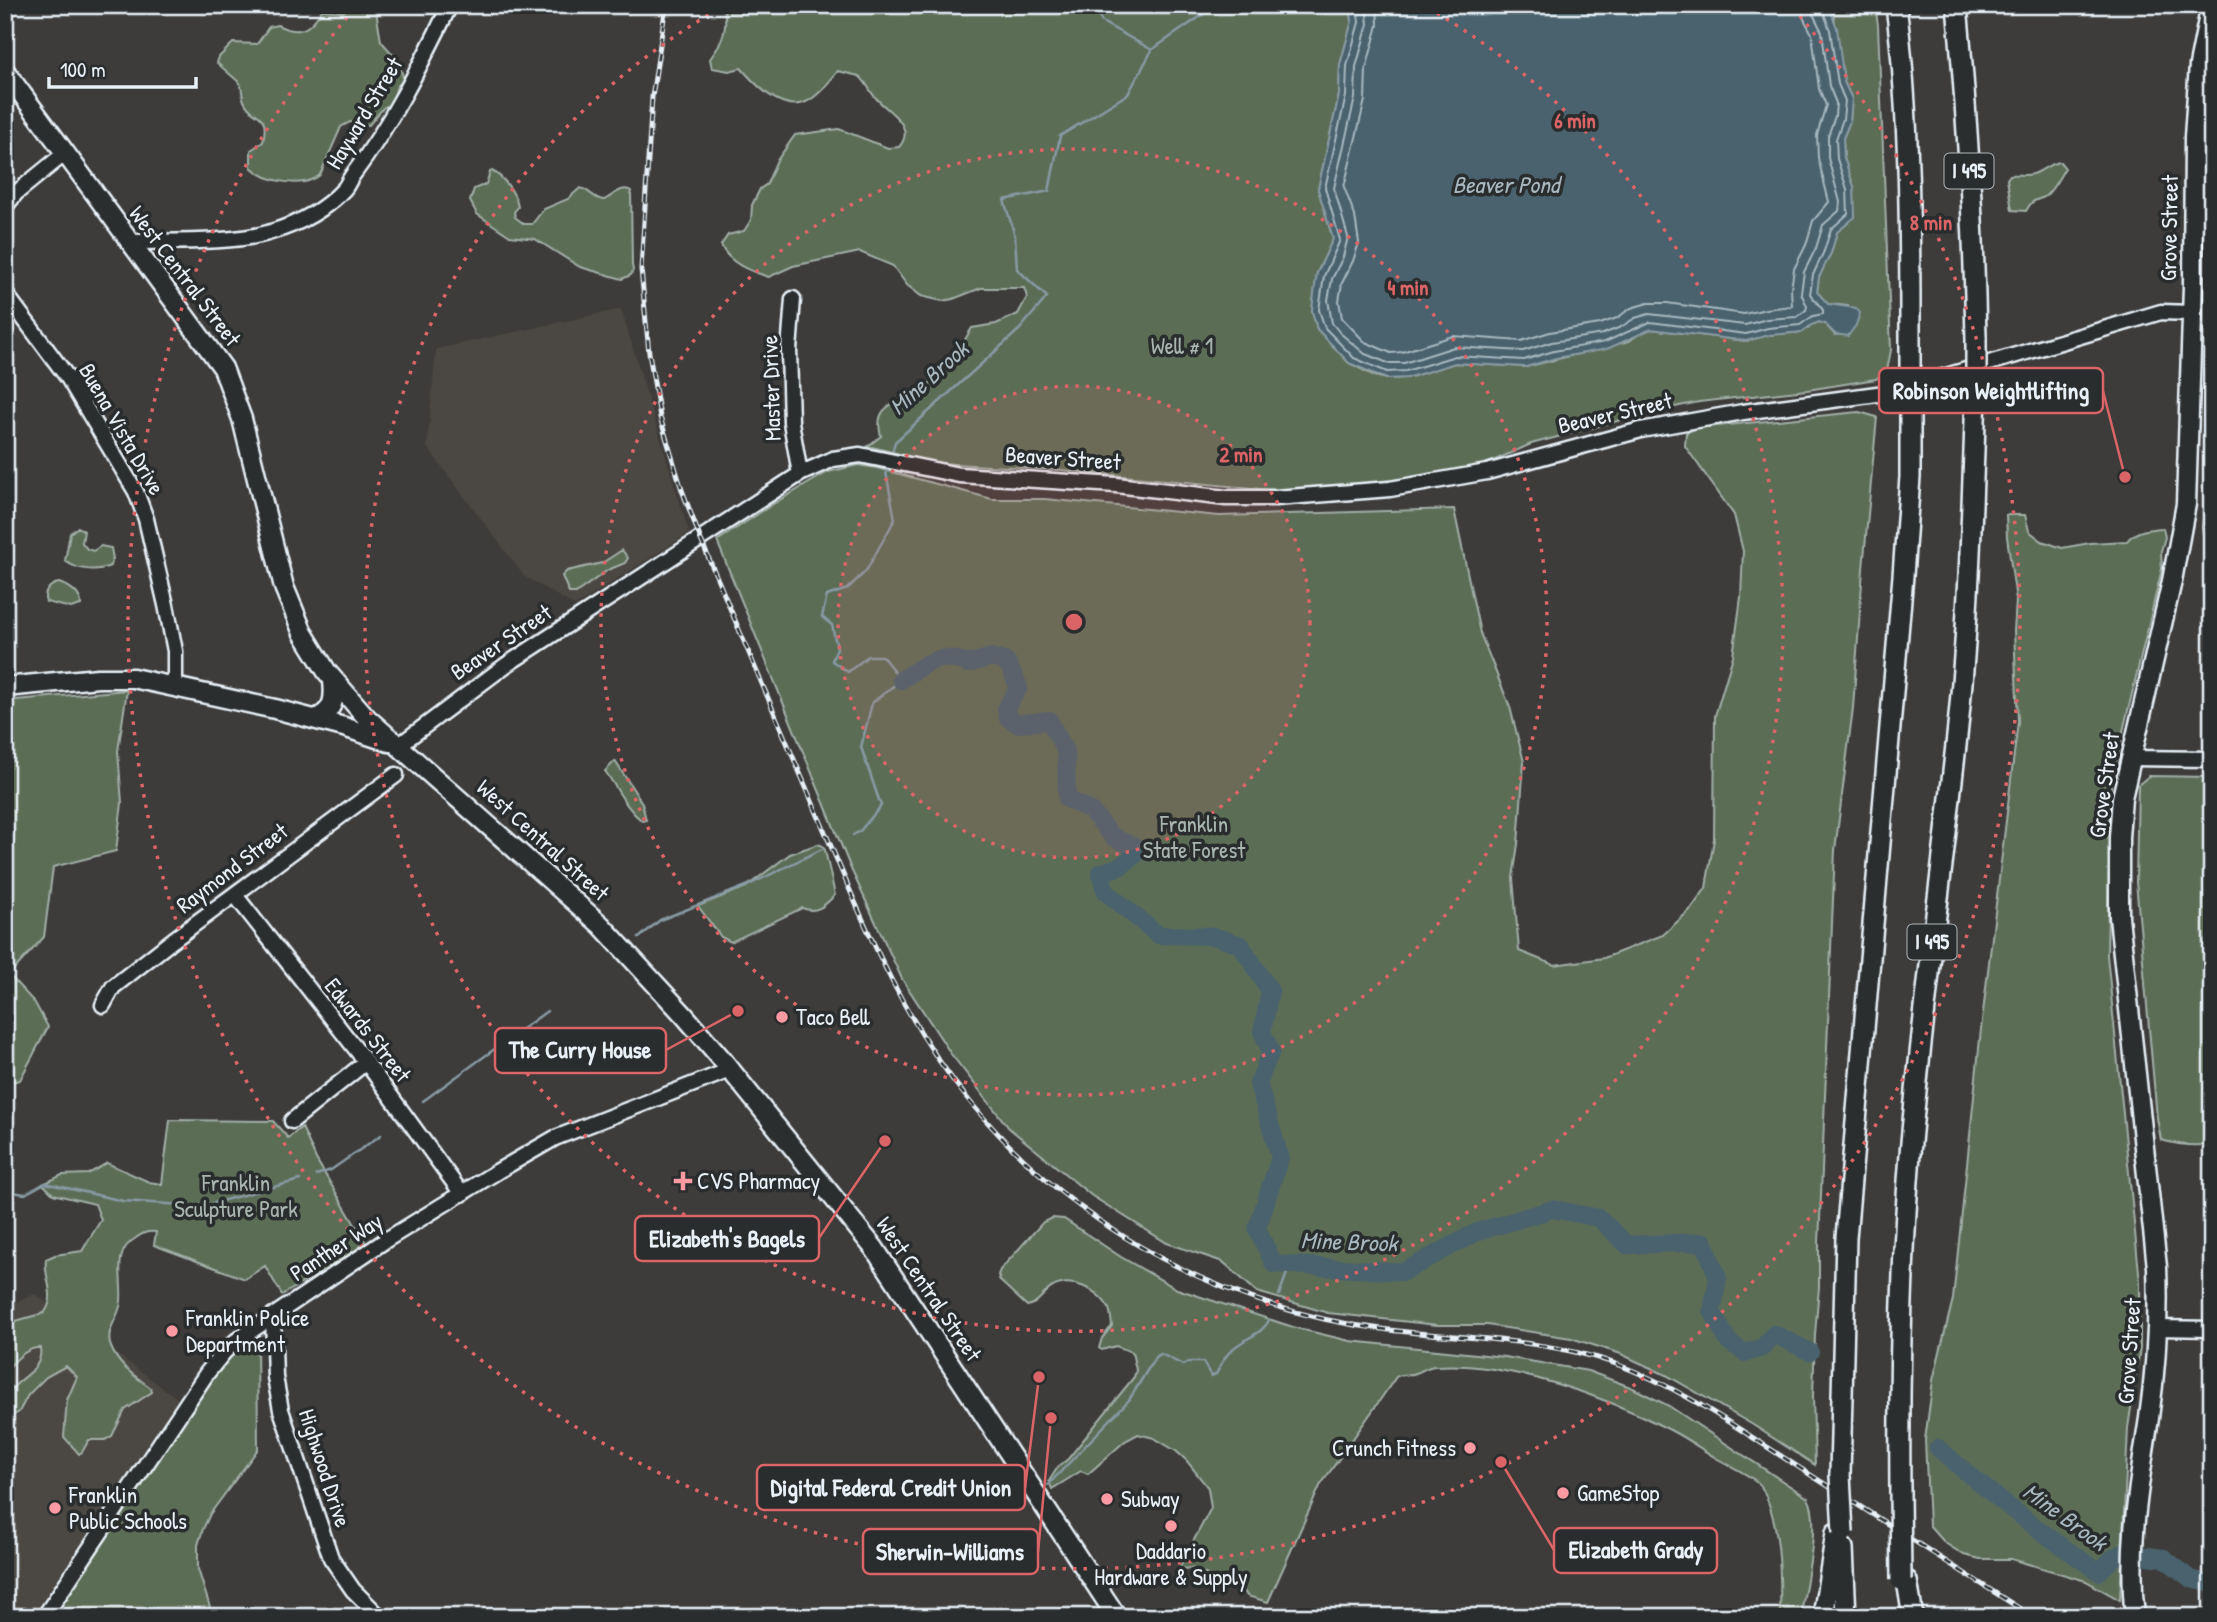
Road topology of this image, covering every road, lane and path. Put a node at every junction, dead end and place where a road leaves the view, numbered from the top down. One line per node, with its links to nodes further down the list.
1 (450, 5): 8 (street, Hayward Street)
2 (1896, 5): 30 (highway, bridge)
3 (1957, 5): 31 (highway, I 495, bridge)
4 (2211, 5): 11 (main road, Grove Street)
5 (5, 71): 6 (main road, West Central Street)
6 (64, 153): 7 (street); 8 (main road, West Central Street)
7 (5, 207)
8 (128, 242): 13 (main road, West Central Street)
9 (5, 293): 14 (street, Buena Vista Drive)
10 (793, 299): 12 (street, Master Drive)
11 (2192, 313): 12 (street, Beaver Street); 18 (main road, Grove Street)
12 (800, 474): 17 (street, Beaver Street)
13 (333, 681): 16 (main road); 17 (main road, West Central Street)
14 (175, 686): 15 (main road); 16 (main road)
15 (5, 687)
16 (315, 719): 17 (main road)
17 (398, 746): 24 (main road, West Central Street)
18 (2130, 758): 19 (street); 28 (main road, Grove Street)
19 (2212, 759)
20 (396, 775): 21 (street, Raymond Street)
21 (235, 895): 22 (street, Raymond Street); 23 (street, Edwards Street)
22 (103, 1005)
23 (366, 1062): 25 (street); 26 (street, Edwards Street)
24 (730, 1070): 26 (street, Panther Way); 34 (main road, West Central Street)
25 (292, 1121)
26 (462, 1194): 27 (street, Panther Way)
27 (273, 1315): 32 (street, Panther Way); 33 (street, Highwood Drive)
28 (2158, 1328): 29 (street); 39 (main road, Grove Street)
29 (2212, 1329)
30 (1839, 1533): 35 (highway); 36 (highway)
31 (1904, 1580): 37 (highway, I 495); 38 (highway)
32 (44, 1617)
33 (380, 1617)
34 (1117, 1617)
35 (1823, 1617)
36 (1846, 1617)
37 (1903, 1617)
38 (1913, 1617)
39 (2135, 1617)

